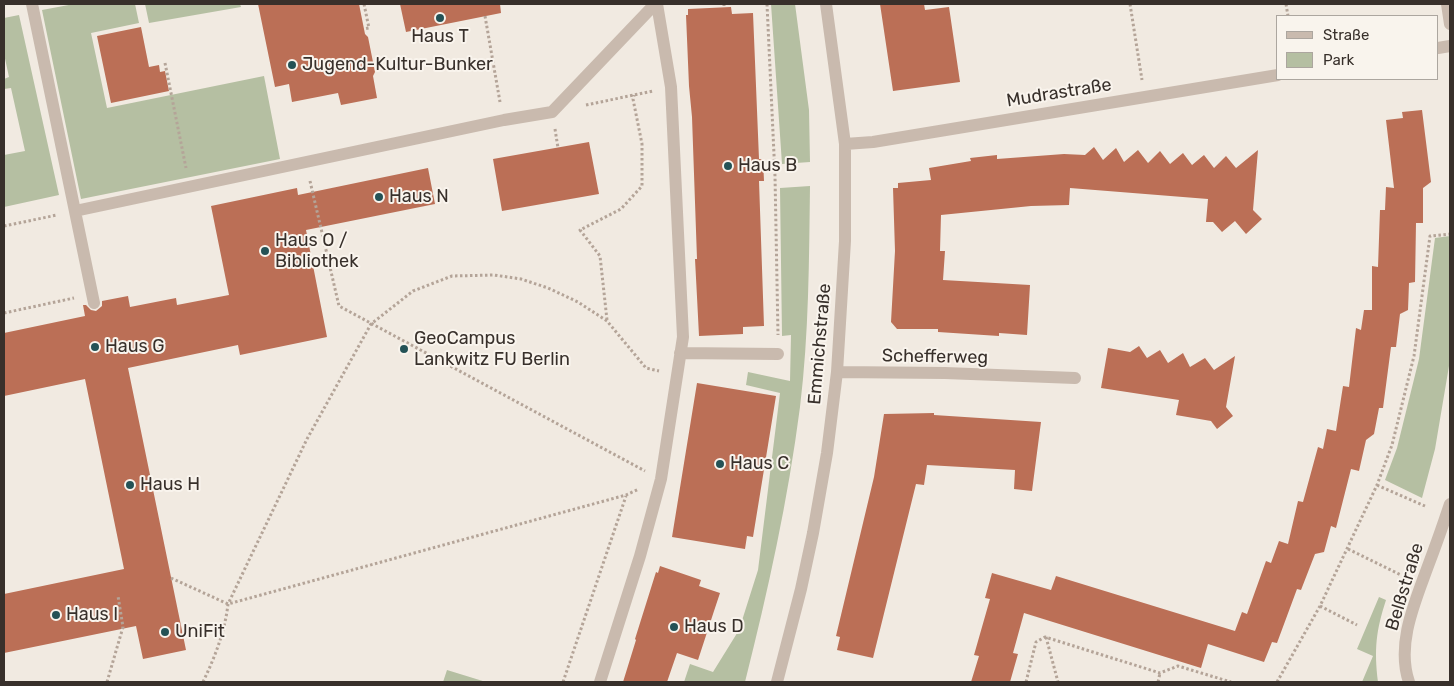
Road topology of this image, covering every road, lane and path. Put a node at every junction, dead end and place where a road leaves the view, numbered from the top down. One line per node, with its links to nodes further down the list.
1 (32, 4): 21 (street)
2 (364, 4): 10 (path)
3 (656, 4): 14 (street); 16 (street)
4 (767, 4): 29 (path)
5 (826, 4): 18 (street, Emmichstraße)
6 (1130, 4): 13 (path)
7 (1448, 4): 9 (street)
8 (485, 16): 17 (path)
9 (1450, 24)
10 (364, 29)
11 (165, 63): 20 (path)
12 (1276, 75): 18 (street, Mudrastraße)
13 (1142, 80)
14 (671, 87): 15 (path); 28 (street)
15 (634, 95): 16 (path); 26 (path)
16 (552, 112): 17 (street)
17 (504, 120): 19 (street)
18 (845, 144): 30 (street, Emmichstraße)
19 (306, 163): 20 (street); 27 (path)
20 (190, 187): 21 (street)
21 (75, 211): 22 (path); 24 (street)
22 (4, 226)
23 (1450, 234): 34 (path)
24 (93, 299): 25 (path)
25 (4, 313)
26 (607, 321): 27 (path); 31 (path)
27 (372, 324): 33 (path); 42 (path)
28 (680, 353): 29 (street); 31 (street)
29 (778, 354)
30 (837, 372): 32 (street, Schefferweg); 51 (street, Emmichstraße)
31 (677, 374): 33 (street)
32 (1075, 378)
33 (661, 479): 35 (path); 50 (street)
34 (1377, 485): 37 (path); 38 (path)
35 (626, 495): 42 (path); 49 (path)
36 (1450, 504): 57 (street, Belßstraße)
37 (1425, 506)
38 (1347, 549): 39 (path); 43 (path)
39 (1401, 575)
40 (171, 578): 42 (path)
41 (118, 596): 47 (path)
42 (228, 604): 48 (path)
43 (1320, 606): 44 (path); 56 (path)
44 (1357, 625)
45 (1046, 637): 46 (path); 52 (path); 53 (path)
46 (1160, 673): 54 (path); 55 (path)
47 (106, 682)
48 (204, 682)
49 (563, 682)
50 (600, 682)
51 (778, 682)
52 (1026, 682)
53 (1058, 682)
54 (1158, 682)
55 (1232, 682)
56 (1277, 682)
57 (1409, 682)

